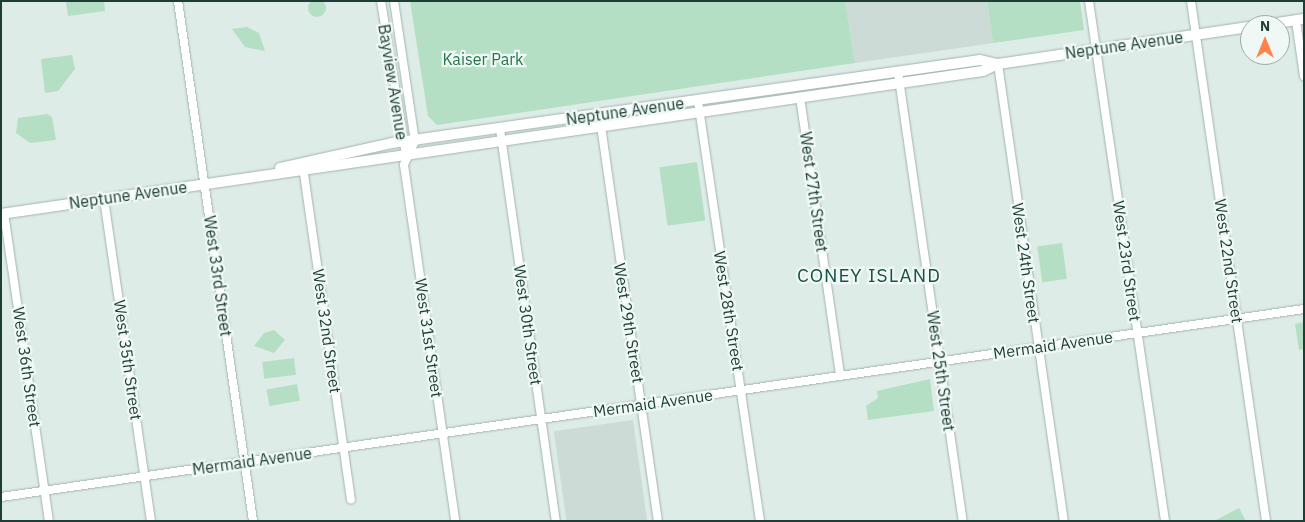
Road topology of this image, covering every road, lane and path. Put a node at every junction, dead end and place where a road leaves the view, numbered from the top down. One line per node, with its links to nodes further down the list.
1 (178, 1): 23 (street, West 33rd Street)
2 (381, 1): 20 (street, Bayview Avenue)
3 (394, 1): 18 (street, Bayview Avenue)
4 (1090, 1): 9 (street, West 23rd Street)
5 (1191, 1): 8 (street, West 22nd Street)
6 (1300, 20): 11 (street)
7 (1240, 28): 8 (main road, Neptune Avenue)
8 (1196, 35): 9 (main road, Neptune Avenue); 27 (street, West 22nd Street)
9 (1096, 49): 10 (main road, Neptune Avenue); 28 (street, West 23rd Street)
10 (998, 64): 12 (main road, Neptune Avenue); 29 (street, West 24th Street)
11 (1304, 76)
12 (898, 78): 13 (main road, Neptune Avenue); 14 (main road, Neptune Avenue); 30 (street, West 25th Street)
13 (800, 97): 15 (main road, Neptune Avenue); 31 (street, West 27th Street)
14 (698, 101): 15 (street, West 28th Street); 17 (main road, Neptune Avenue)
15 (700, 112): 16 (main road, Neptune Avenue); 32 (street, West 28th Street)
16 (600, 126): 19 (main road, Neptune Avenue); 33 (street, West 29th Street)
17 (500, 130): 18 (main road, Neptune Avenue); 19 (street, West 30th Street)
18 (415, 140): 20 (main road, Neptune Avenue); 21 (street, Bayview Avenue)
19 (502, 141): 21 (main road, Neptune Avenue); 34 (street, West 30th Street)
20 (402, 142): 21 (street, Bayview Avenue); 22 (main road, Neptune Avenue)
21 (406, 154): 22 (main road, Neptune Avenue); 35 (street, West 31st Street)
22 (303, 167): 23 (main road, Neptune Avenue); 36 (street, West 32nd Street)
23 (205, 184): 24 (main road, Neptune Avenue); 37 (street, West 33rd Street)
24 (104, 198): 25 (main road, Neptune Avenue); 38 (street, West 35th Street)
25 (3, 214): 39 (street, West 36th Street)
26 (1304, 309): 27 (street, Mermaid Avenue)
27 (1238, 319): 28 (street, Mermaid Avenue); 52 (street, West 22nd Street)
28 (1138, 333): 29 (street, Mermaid Avenue); 51 (street, West 23rd Street)
29 (1039, 347): 30 (street, Mermaid Avenue); 50 (street, West 24th Street)
30 (939, 362): 31 (street, Mermaid Avenue); 49 (street, West 25th Street)
31 (840, 376): 32 (street, Mermaid Avenue)
32 (741, 390): 33 (street, Mermaid Avenue); 48 (street, West 28th Street)
33 (642, 405): 34 (street, Mermaid Avenue); 47 (street, West 29th Street)
34 (542, 419): 35 (street, Mermaid Avenue); 46 (street, West 30th Street)
35 (442, 434): 36 (street, Mermaid Avenue); 45 (street, West 31st Street)
36 (344, 448): 37 (street, Mermaid Avenue); 41 (street, West 32nd Street)
37 (244, 462): 38 (street, Mermaid Avenue); 44 (street, West 33rd Street)
38 (145, 476): 39 (street, Mermaid Avenue); 43 (street, West 35th Street)
39 (45, 490): 40 (street, Mermaid Avenue); 42 (street, West 36th Street)
40 (1, 497)
41 (351, 500)
42 (49, 521)
43 (151, 521)
44 (253, 521)
45 (455, 521)
46 (556, 521)
47 (658, 521)
48 (760, 521)
49 (963, 521)
50 (1064, 521)
51 (1165, 521)
52 (1266, 521)

